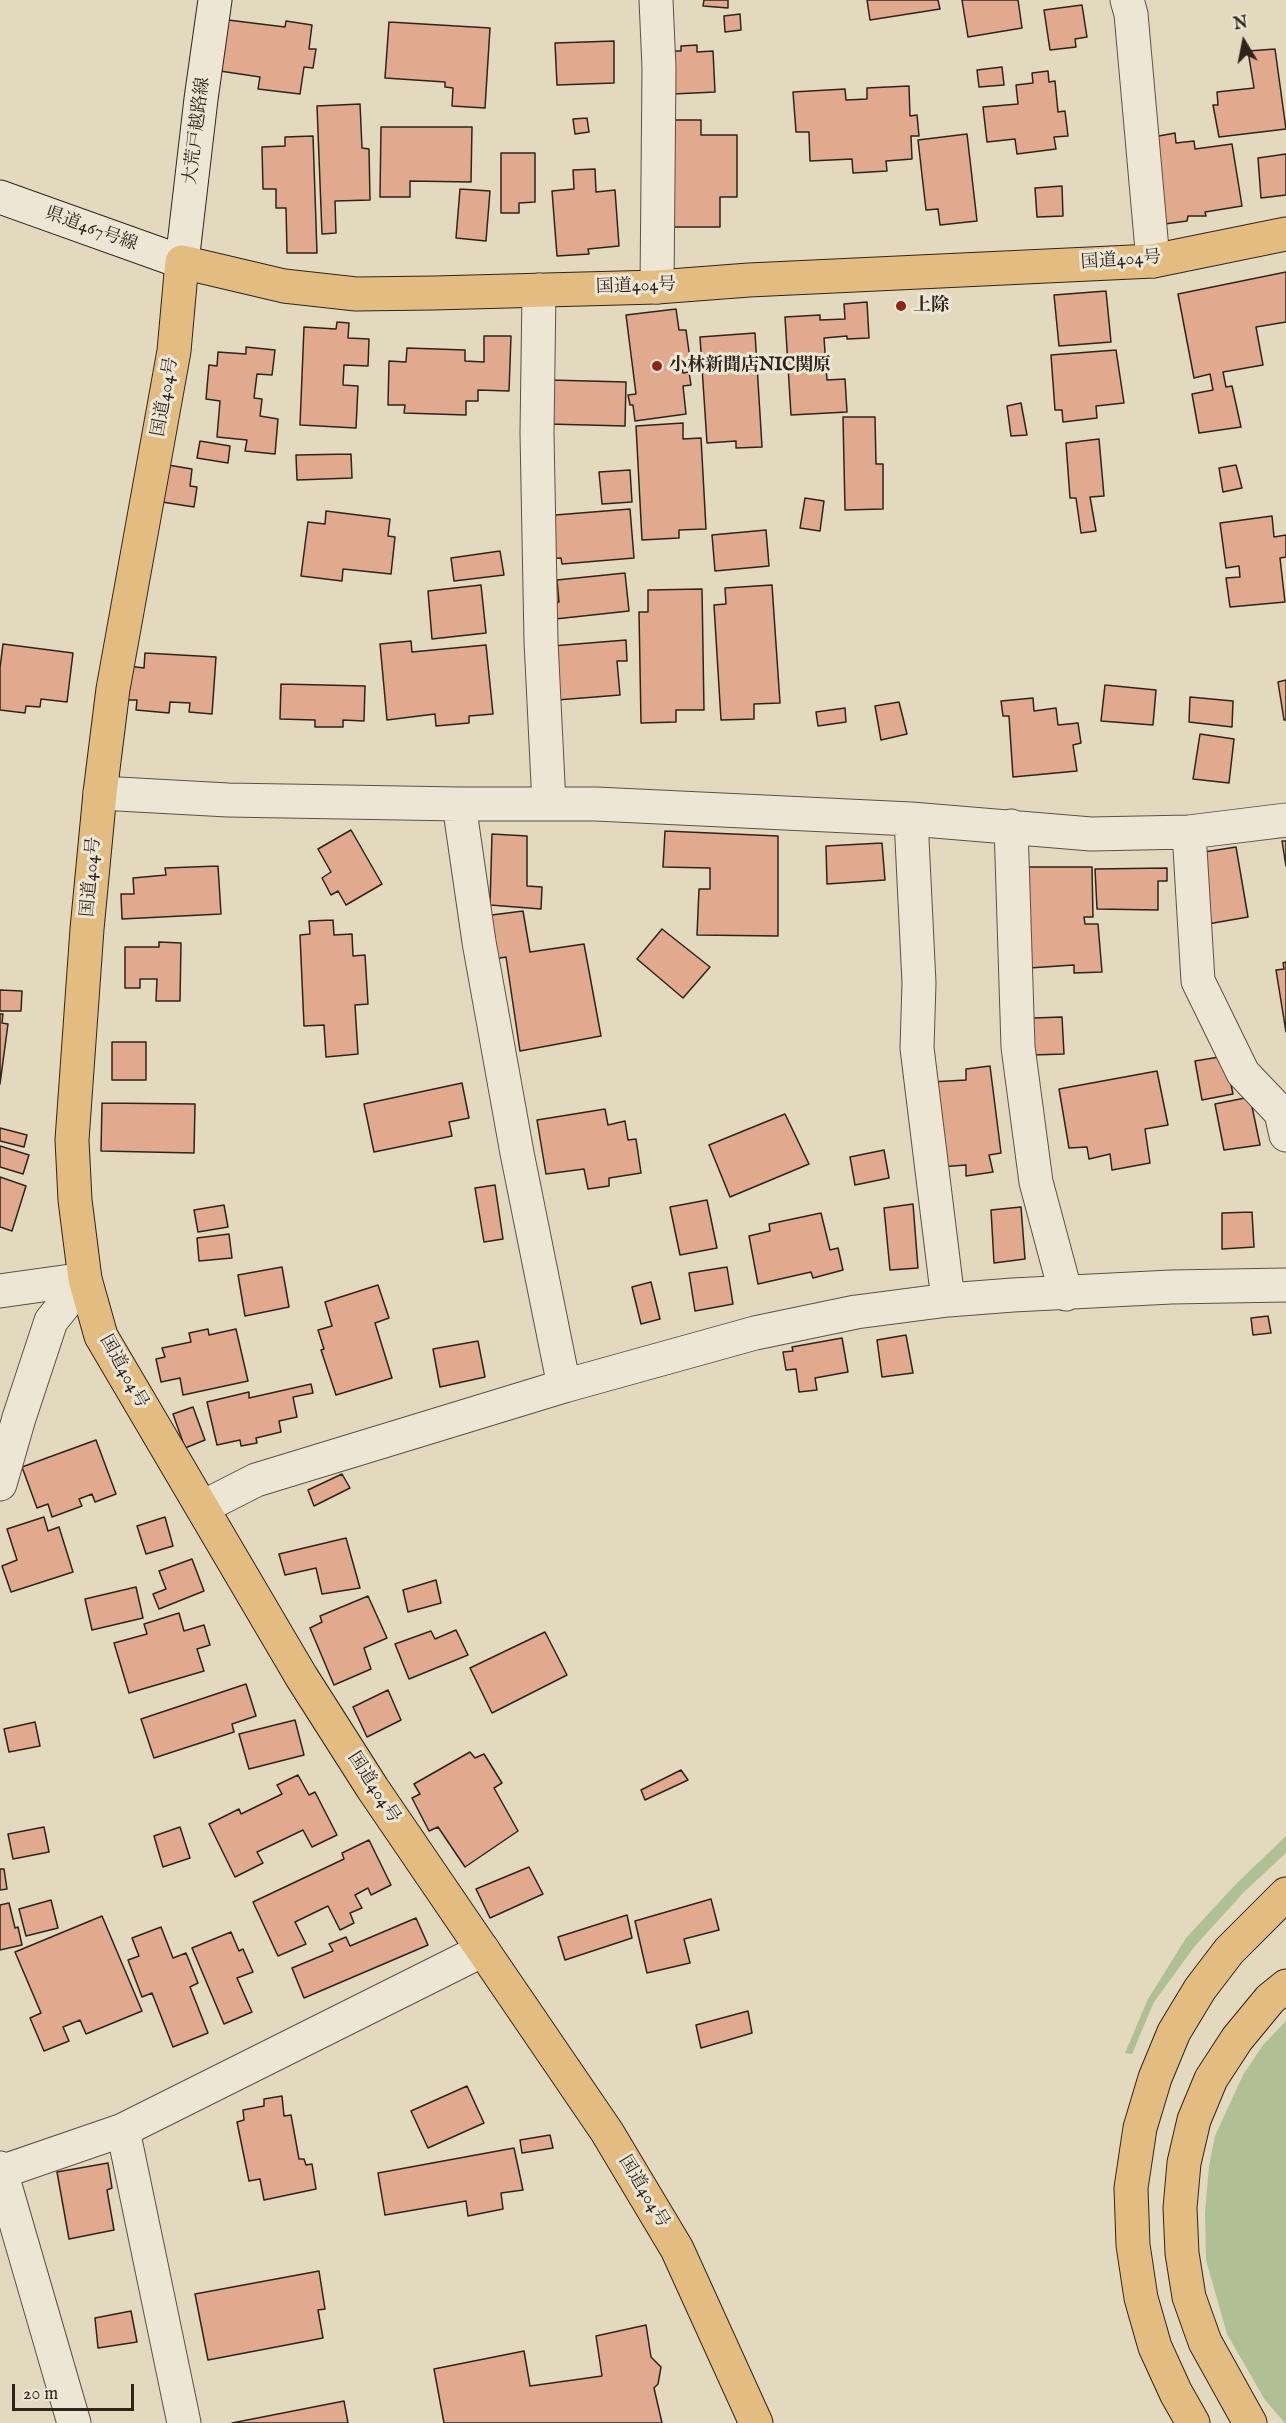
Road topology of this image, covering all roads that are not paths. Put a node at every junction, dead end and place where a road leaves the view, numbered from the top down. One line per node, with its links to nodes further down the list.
1 (215, 0): 7 (street, 大荒戸越路線)
2 (656, 0): 8 (street)
3 (1127, 0): 6 (street)
4 (0, 197): 7 (street, 県道467号線)
5 (1286, 234): 6 (highway, 国道404号)
6 (1153, 261): 8 (highway, 国道404号)
7 (182, 262): 9 (highway, 国道404号); 10 (highway, 国道404号)
8 (657, 287): 9 (highway, 国道404号)
9 (539, 290): 12 (street)
10 (100, 793): 11 (street); 18 (highway, 国道404号)
11 (459, 804): 12 (street); 23 (street)
12 (549, 804): 13 (street)
13 (911, 819): 15 (street); 22 (street)
14 (1286, 820): 16 (street)
15 (1011, 826): 16 (street); 21 (street)
16 (1189, 832): 17 (street)
17 (1286, 1135)
18 (85, 1279): 20 (street); 24 (street); 25 (highway, 国道404号)
19 (1286, 1285): 21 (street)
20 (0, 1291)
21 (1066, 1294): 22 (street)
22 (948, 1300): 23 (street)
23 (564, 1386): 25 (street)
24 (0, 1484)
25 (203, 1507): 27 (highway, 国道404号)
26 (1286, 1894): 34 (highway)
27 (483, 1950): 29 (street); 33 (highway, 国道404号)
28 (1286, 1986): 35 (highway)
29 (123, 2130): 30 (street); 32 (street)
30 (2, 2185): 31 (street)
31 (74, 2423)
32 (184, 2423)
33 (756, 2423)
34 (1193, 2423)
35 (1250, 2423)

